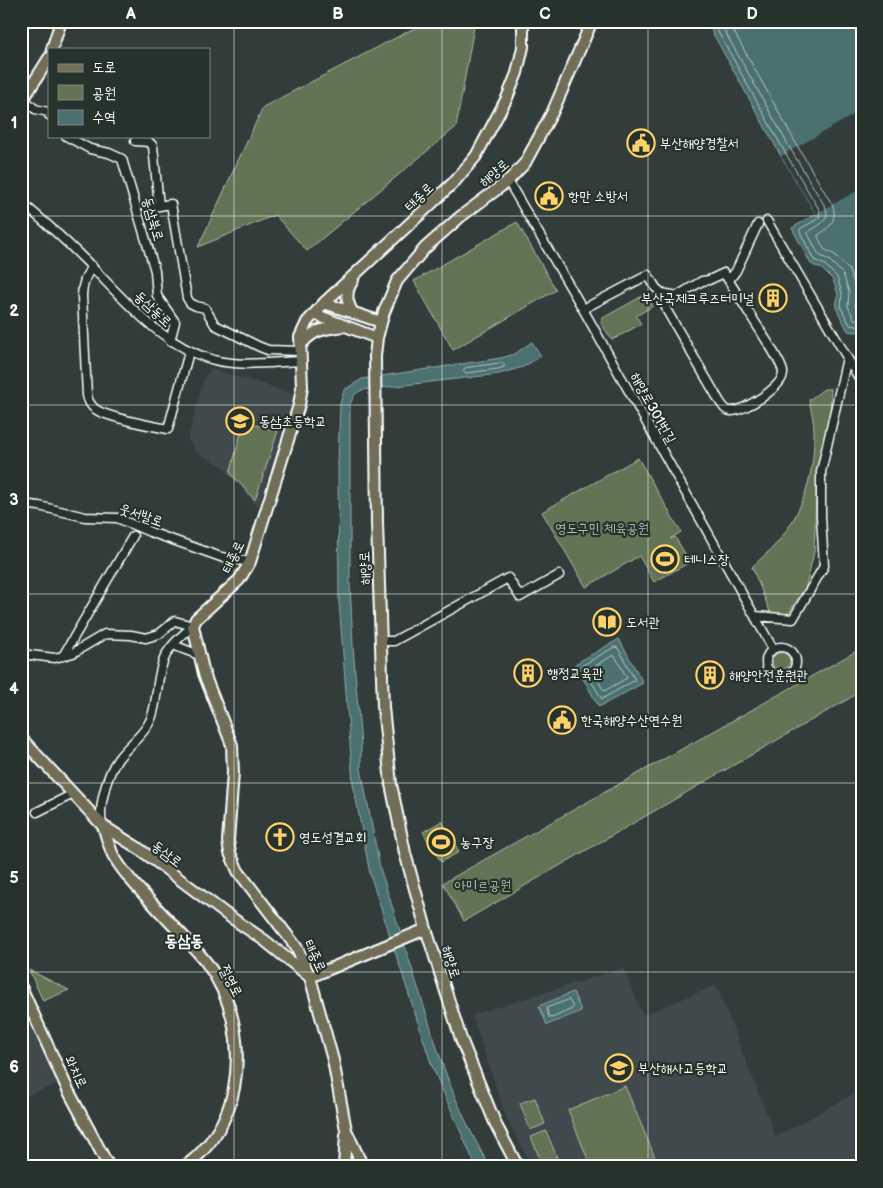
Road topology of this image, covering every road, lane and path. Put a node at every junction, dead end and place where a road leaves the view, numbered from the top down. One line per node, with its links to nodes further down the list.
1 (61, 21): 4 (main road)
2 (523, 21): 17 (main road, 태종로)
3 (592, 21): 10 (main road, 해양로)
4 (52, 48)
5 (48, 60): 6 (main road)
6 (22, 100): 7 (street)
7 (48, 112)
8 (70, 138): 29 (street, 동삼북로)
9 (135, 141): 12 (street)
10 (508, 181): 22 (street, 해양로301번길); 26 (main road, 해양로)
11 (21, 202): 16 (street, 동삼동로)
12 (159, 206): 13 (street); 31 (street)
13 (147, 208)
14 (767, 221): 32 (street)
15 (758, 224): 18 (street)
16 (92, 266): 29 (street, 동삼동로); 30 (street)
17 (354, 276): 21 (main road, 태종로); 24 (main road)
18 (729, 280): 20 (street); 23 (street)
19 (662, 293): 20 (street); 22 (street); 23 (street)
20 (676, 296): 23 (street)
21 (324, 303): 24 (main road); 25 (main road, 태종로)
22 (584, 309): 38 (street, 해양로301번길)
23 (667, 311)
24 (353, 313): 26 (main road)
25 (314, 314): 27 (main road); 31 (main road, 태종로)
26 (381, 322): 28 (main road, 해양로)
27 (346, 326): 28 (main road); 31 (main road)
28 (377, 338): 40 (main road, 해양로)
29 (170, 341): 30 (street, 동삼동로)
30 (189, 352): 31 (street, 동삼동로)
31 (300, 353): 36 (main road, 태종로)
32 (847, 358): 33 (street); 38 (street)
33 (862, 384)
34 (21, 504): 36 (street, 웃서발로)
35 (134, 536): 45 (street)
36 (250, 562): 39 (main road, 태종로)
37 (559, 575): 40 (street)
38 (755, 616): 42 (street, 해양로301번길)
39 (193, 626): 41 (street); 44 (main road, 태종로); 45 (street)
40 (381, 641): 50 (main road, 해양로)
41 (173, 645): 44 (street); 49 (street)
42 (773, 649): 42 (street)
43 (21, 654): 45 (street)
44 (199, 655): 51 (main road, 태종로)
45 (62, 656)
46 (21, 738): 47 (main road, 동삼로)
47 (73, 794): 48 (street); 49 (main road, 동삼로)
48 (37, 812)
49 (103, 826): 51 (main road, 동삼로); 55 (main road, 절영로)
50 (426, 929): 51 (main road); 58 (main road, 해양로)
51 (310, 977): 53 (main road, 태종로)
52 (21, 987): 54 (main road, 와치로)
53 (346, 1130): 56 (main road); 57 (main road, 태종로)
54 (109, 1167)
55 (184, 1167)
56 (344, 1167)
57 (363, 1167)
58 (518, 1167)

